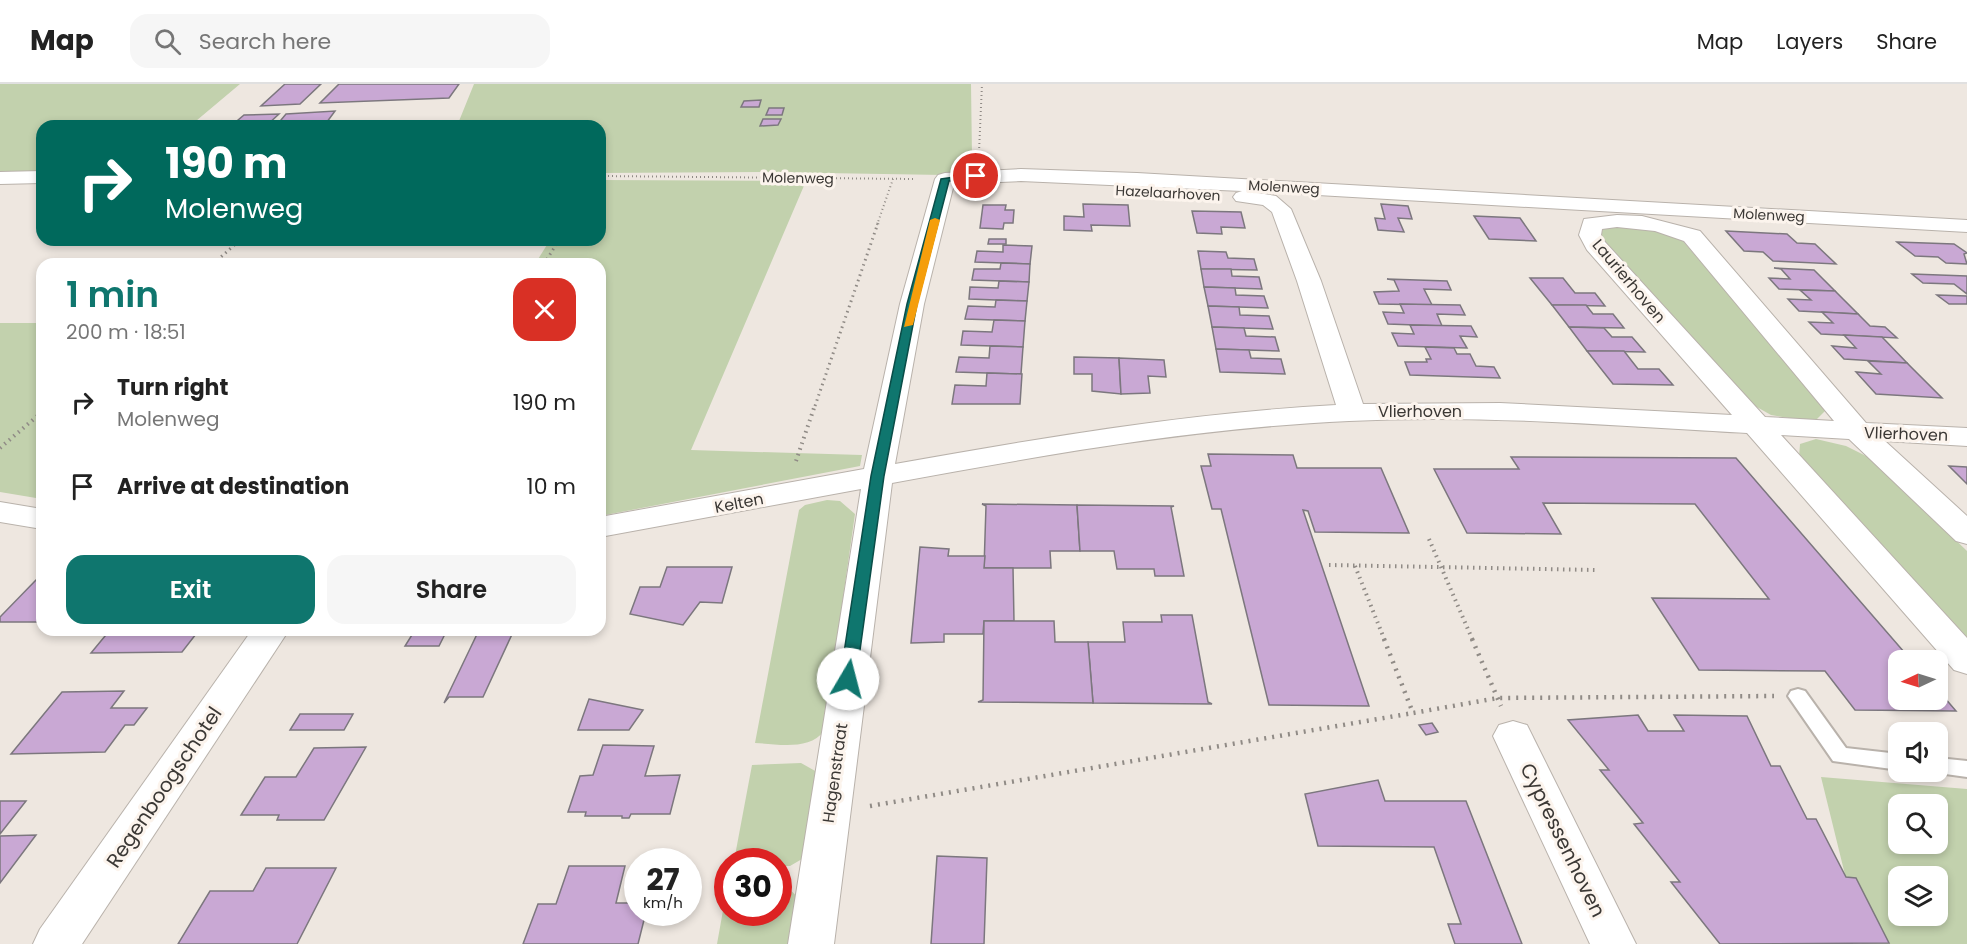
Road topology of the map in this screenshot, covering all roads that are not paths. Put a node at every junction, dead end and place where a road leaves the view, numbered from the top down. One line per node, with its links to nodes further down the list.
1 (36, 177): 2 (street)
2 (0, 178)
3 (955, 182): 4 (street, Molenweg); 5 (street, Hazelaarhoven); 9 (street, Hagenstraat)
4 (1967, 226)
5 (1352, 412): 6 (street, Vlierhoven); 9 (street, Vlierhoven)
6 (1755, 424): 7 (street, Vlierhoven); 7 (street, Laurierhoven); 15 (street, Laurierhoven)
7 (1859, 433): 8 (street, Vlierhoven); 13 (street, Laurierhoven)
8 (1967, 437)
9 (878, 476): 12 (street, Kelten); 22 (street, Hagenstraat)
10 (0, 512): 11 (street)
11 (36, 518)
12 (606, 526)
13 (1967, 534)
14 (267, 636): 21 (street, Regenboogschotel)
15 (1967, 661)
16 (1798, 696): 18 (lane)
17 (1506, 717): 23 (street, Cypressenhoven)
18 (1888, 761)
19 (1948, 767): 20 (lane)
20 (1967, 769)
21 (56, 944)
22 (811, 944)
23 (1613, 944)

